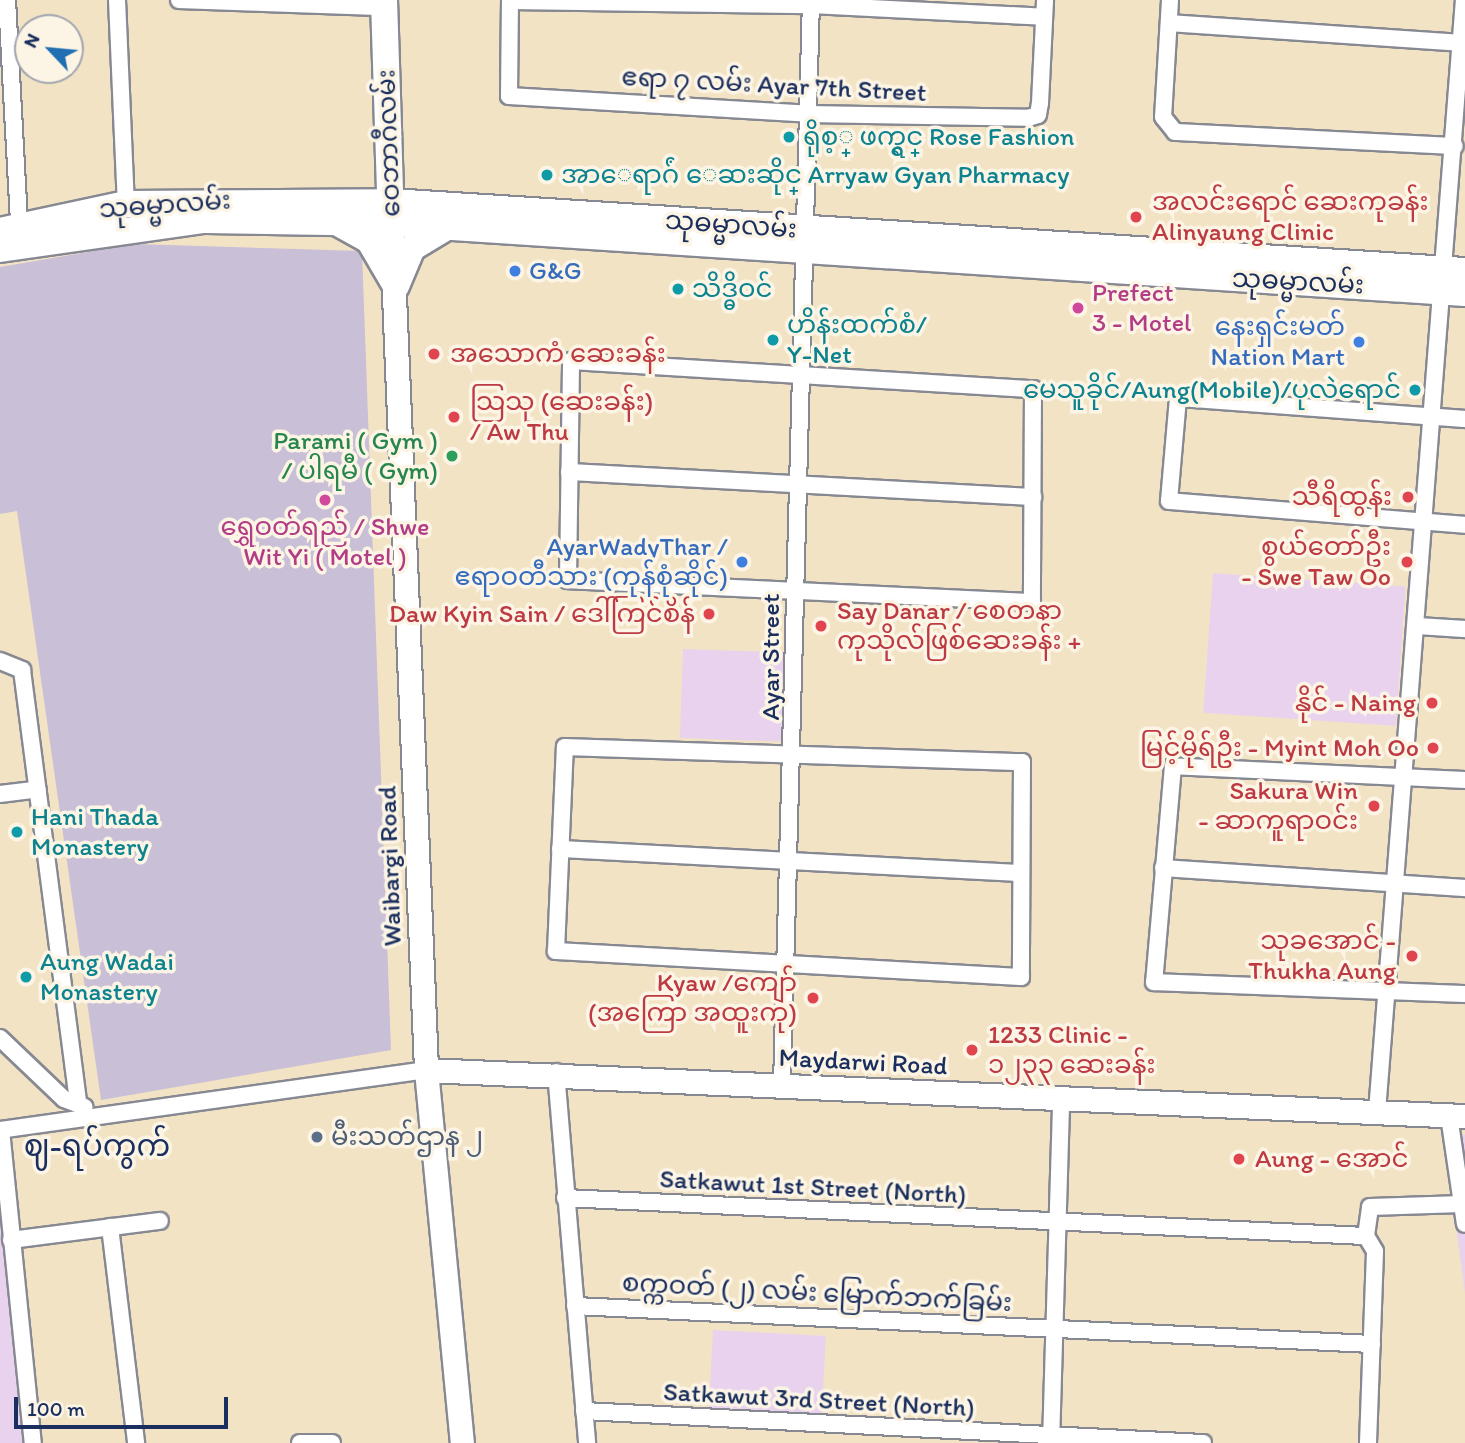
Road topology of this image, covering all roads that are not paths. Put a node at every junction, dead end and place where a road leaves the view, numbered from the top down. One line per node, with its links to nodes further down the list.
1 (7, 0): 21 (street)
2 (117, 0): 17 (street)
3 (178, 0): 7 (street)
4 (1045, 0): 11 (street)
5 (1170, 0): 12 (street)
6 (1464, 0): 13 (street)
7 (237, 1): 10 (street)
8 (510, 1): 9 (street); 14 (street, ဧရာ ၇ လမ်း Ayar 7th Street)
9 (811, 2): 11 (street); 14 (street, Ayar Street)
10 (384, 3): 15 (main road, ဝေဘာဂီလမ်း)
11 (1044, 17): 14 (street, ဧရာ ၇ လမ်း Ayar 7th Street)
12 (1169, 23): 13 (street); 16 (street)
13 (1463, 43): 16 (street)
14 (808, 114): 22 (street, Ayar Street)
15 (389, 143): 18 (main road); 19 (main road, ဝေဘာဂီလမ်း); 20 (main road)
16 (1455, 146): 24 (street)
17 (126, 204): 18 (main road, သုဓမ္မာလမ်း); 21 (main road, သုဓမ္မာလမ်း)
18 (334, 212): 19 (main road, သုဓမ္မာလမ်း); 23 (main road, သုဓမ္မာလမ်း); 25 (main road)
19 (391, 213): 20 (main road, သုဓမ္မာလမ်း); 25 (street, ဝေဘာဂီလမ်း)
20 (450, 215): 22 (main road, သုဓမ္မာလမ်း); 25 (main road)
21 (10, 228)
22 (803, 241): 24 (main road, သုဓမ္မာလမ်း); 26 (street, Ayar Street)
23 (0, 249)
24 (1455, 281): 27 (street)
25 (396, 286): 53 (street, Waibargi Road)
26 (800, 373): 29 (street); 30 (street, Ayar Street); 31 (street)
27 (1434, 417): 28 (street); 32 (street); 32 (street)
28 (1465, 419)
29 (569, 472): 30 (street); 34 (street)
30 (796, 481): 31 (street); 34 (street, Ayar Street)
31 (1033, 498): 34 (street)
32 (1426, 522): 33 (street); 35 (street)
33 (1465, 525)
34 (795, 591): 38 (street, Ayar Street)
35 (1418, 626): 36 (street); 39 (street)
36 (1465, 629)
37 (0, 661): 41 (street)
38 (795, 754): 43 (street); 44 (street, Ayar Street); 46 (street)
39 (1407, 776): 40 (street); 45 (street); 47 (street)
40 (1465, 780)
41 (38, 789): 42 (street); 57 (street)
42 (0, 794)
43 (561, 849): 44 (street); 49 (street)
44 (790, 859): 46 (street); 49 (street, Ayar Street)
45 (1163, 867): 47 (street); 50 (street)
46 (1020, 873): 49 (street)
47 (1396, 884): 48 (street); 50 (street)
48 (1465, 888)
49 (785, 967): 55 (street, Ayar Street)
50 (1387, 988): 51 (street); 58 (street)
51 (1465, 993)
52 (0, 1038): 57 (street)
53 (426, 1070): 54 (street, Maydarwi Road); 59 (street); 79 (street, Waibargi Road)
54 (556, 1072): 55 (street, Maydarwi Road); 62 (street)
55 (782, 1085): 56 (street, Maydarwi Road)
56 (1062, 1102): 58 (street, Maydarwi Road); 65 (street)
57 (78, 1103): 59 (street)
58 (1377, 1112): 60 (street, Maydarwi Road)
59 (103, 1115): 61 (street)
60 (1457, 1116): 63 (street)
61 (0, 1130): 69 (street)
62 (565, 1198): 65 (street, Satkawut 1st Street (North)); 70 (street)
63 (1462, 1204): 66 (street); 68 (street)
64 (160, 1221): 67 (street)
65 (1058, 1224): 68 (street, Satkawut 1st Street (North)); 71 (street)
66 (1465, 1224)
67 (110, 1227): 69 (street); 76 (street)
68 (1366, 1236): 72 (street)
69 (11, 1240): 75 (street)
70 (575, 1306): 71 (street, စက္ကဝတ် (၂) လမ်း မြောက်ဘက်ခြမ်း); 73 (street)
71 (1057, 1328): 72 (street, စက္ကဝတ် (၂) လမ်း မြောက်ဘက်ခြမ်း); 74 (street)
72 (1372, 1344): 82 (street)
73 (584, 1411): 74 (street, Satkawut 3rd Street (North)); 80 (street)
74 (1051, 1440): 81 (street, Satkawut 3rd Street (North))
75 (33, 1443)
76 (135, 1443)
77 (300, 1443): 78 (street)
78 (332, 1443)
79 (462, 1443)
80 (587, 1443)
81 (1203, 1443)
82 (1368, 1443)

